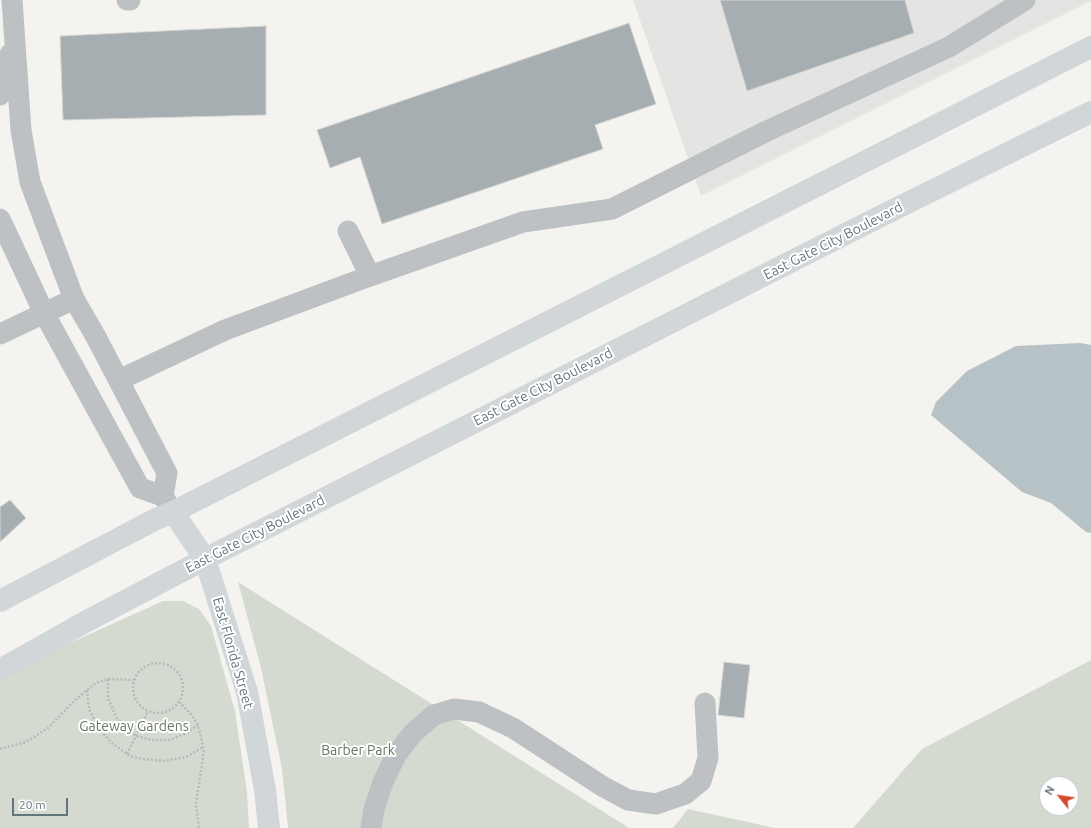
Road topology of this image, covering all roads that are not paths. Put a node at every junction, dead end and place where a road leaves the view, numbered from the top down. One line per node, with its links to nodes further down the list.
1 (12, 0): 5 (lane)
2 (126, 0): 3 (lane)
3 (130, 0)
4 (1025, 0): 11 (lane)
5 (14, 40): 7 (lane); 12 (lane)
6 (1091, 47): 16 (main road)
7 (0, 95)
8 (1091, 112): 17 (main road, East Gate City Boulevard)
9 (0, 219): 13 (lane)
10 (348, 231): 11 (lane)
11 (370, 276): 15 (lane)
12 (74, 299): 13 (lane); 15 (lane)
13 (44, 313): 14 (lane); 16 (lane)
14 (0, 334)
15 (119, 380): 16 (lane)
16 (168, 504): 17 (main road, East Florida Street); 18 (main road)
17 (204, 559): 19 (main road, East Gate City Boulevard); 21 (main road, East Florida Street)
18 (0, 601)
19 (0, 670)
20 (705, 703): 22 (lane)
21 (269, 828)
22 (371, 828)

